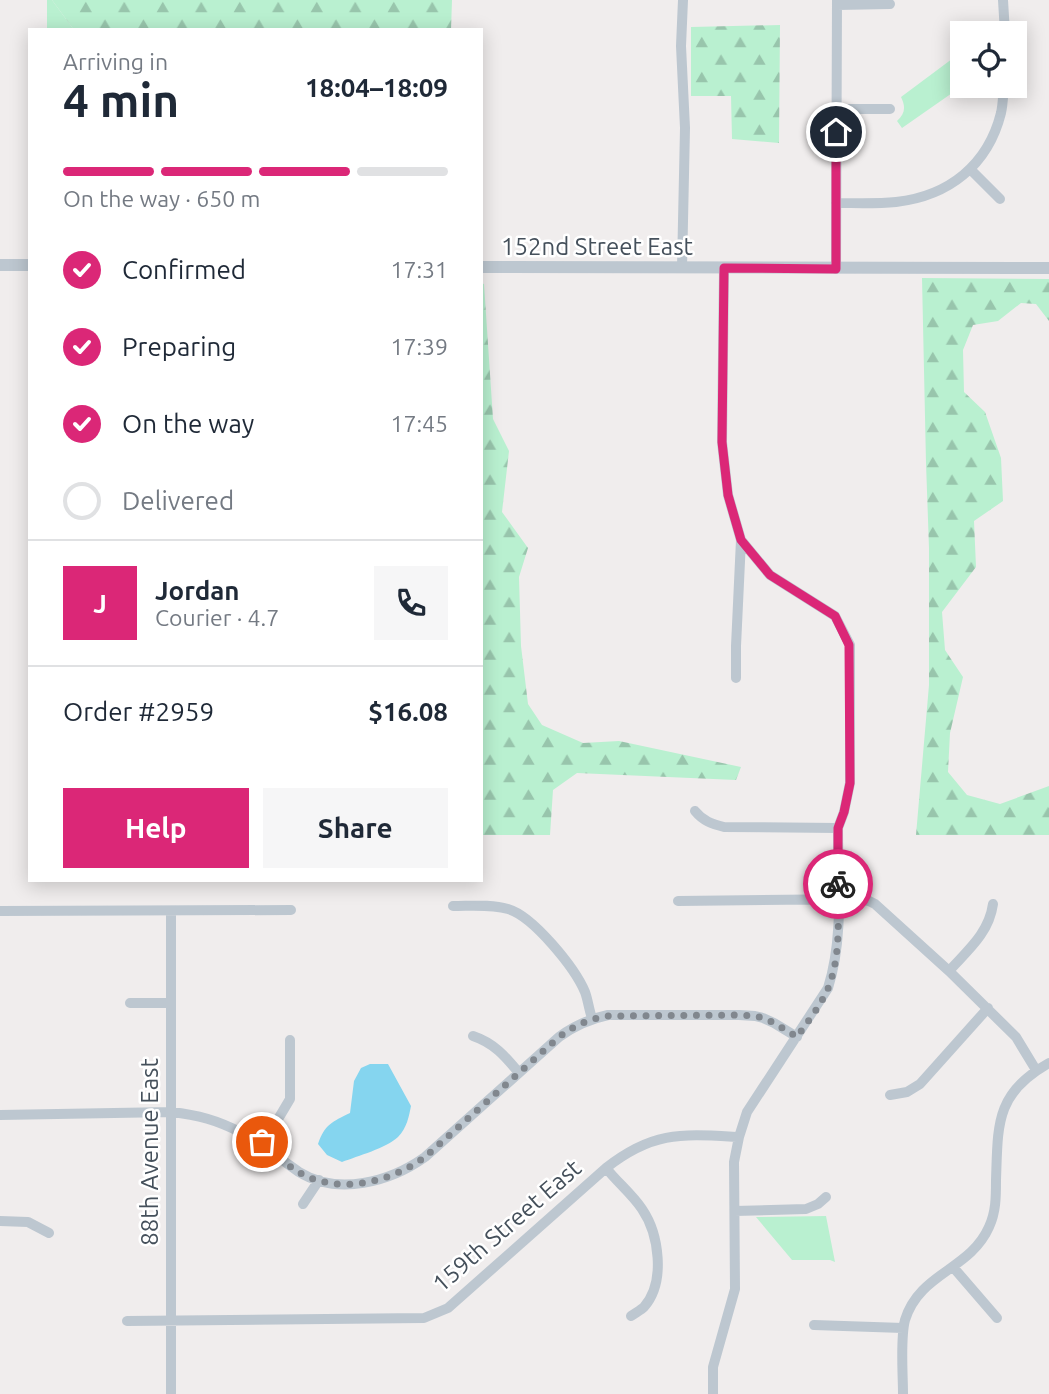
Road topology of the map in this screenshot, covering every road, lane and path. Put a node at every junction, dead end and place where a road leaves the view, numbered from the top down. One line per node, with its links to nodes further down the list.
1 (683, 0): 15 (street)
2 (1003, 0): 5 (street)
3 (837, 2): 4 (street); 8 (street)
4 (890, 4)
5 (1004, 21)
6 (1003, 98): 9 (street)
7 (890, 108): 8 (street)
8 (837, 109): 11 (street)
9 (971, 170): 10 (street); 11 (street)
10 (1000, 199)
11 (836, 203): 18 (street)
12 (0, 265): 13 (street)
13 (28, 265)
14 (483, 267): 15 (street, 152nd Street East)
15 (682, 268): 16 (street, 152nd Street East)
16 (724, 268): 18 (street, 152nd Street East); 19 (street)
17 (1049, 268): 18 (street, 152nd Street East)
18 (836, 269)
19 (741, 540): 20 (street); 22 (street)
20 (736, 678)
21 (695, 811): 22 (street)
22 (838, 828): 23 (street)
23 (838, 900): 24 (street); 30 (street); 36 (street)
24 (678, 901)
25 (993, 904): 30 (street)
26 (453, 906): 34 (street)
27 (291, 910): 29 (street)
28 (0, 911): 29 (street)
29 (171, 911): 32 (street, 88th Avenue East)
30 (949, 971): 33 (street)
31 (130, 1003): 32 (street)
32 (171, 1003): 42 (street, 88th Avenue East)
33 (989, 1009): 39 (street); 41 (street)
34 (592, 1018): 36 (street); 40 (street)
35 (473, 1036): 40 (street)
36 (797, 1037): 44 (street)
37 (290, 1040): 45 (street)
38 (1049, 1063): 39 (street)
39 (1036, 1070): 53 (street)
40 (519, 1073): 47 (street)
41 (890, 1094)
42 (171, 1112): 43 (street); 45 (street); 57 (street, 88th Avenue East)
43 (0, 1115)
44 (739, 1137): 46 (street, 159th Street East); 50 (street)
45 (262, 1142): 47 (street)
46 (606, 1168): 54 (street); 57 (street, 159th Street East)
47 (319, 1180): 49 (street)
48 (826, 1197): 50 (street)
49 (303, 1204)
50 (735, 1211): 61 (street)
51 (0, 1221): 52 (street)
52 (49, 1233)
53 (953, 1267): 55 (street); 59 (street)
54 (631, 1316)
55 (998, 1318)
56 (127, 1321): 57 (street, 159th Street East)
57 (170, 1321): 60 (street, 88th Avenue East)
58 (814, 1325): 59 (street)
59 (903, 1328): 62 (street)
60 (171, 1394)
61 (713, 1394)
62 (903, 1394)

